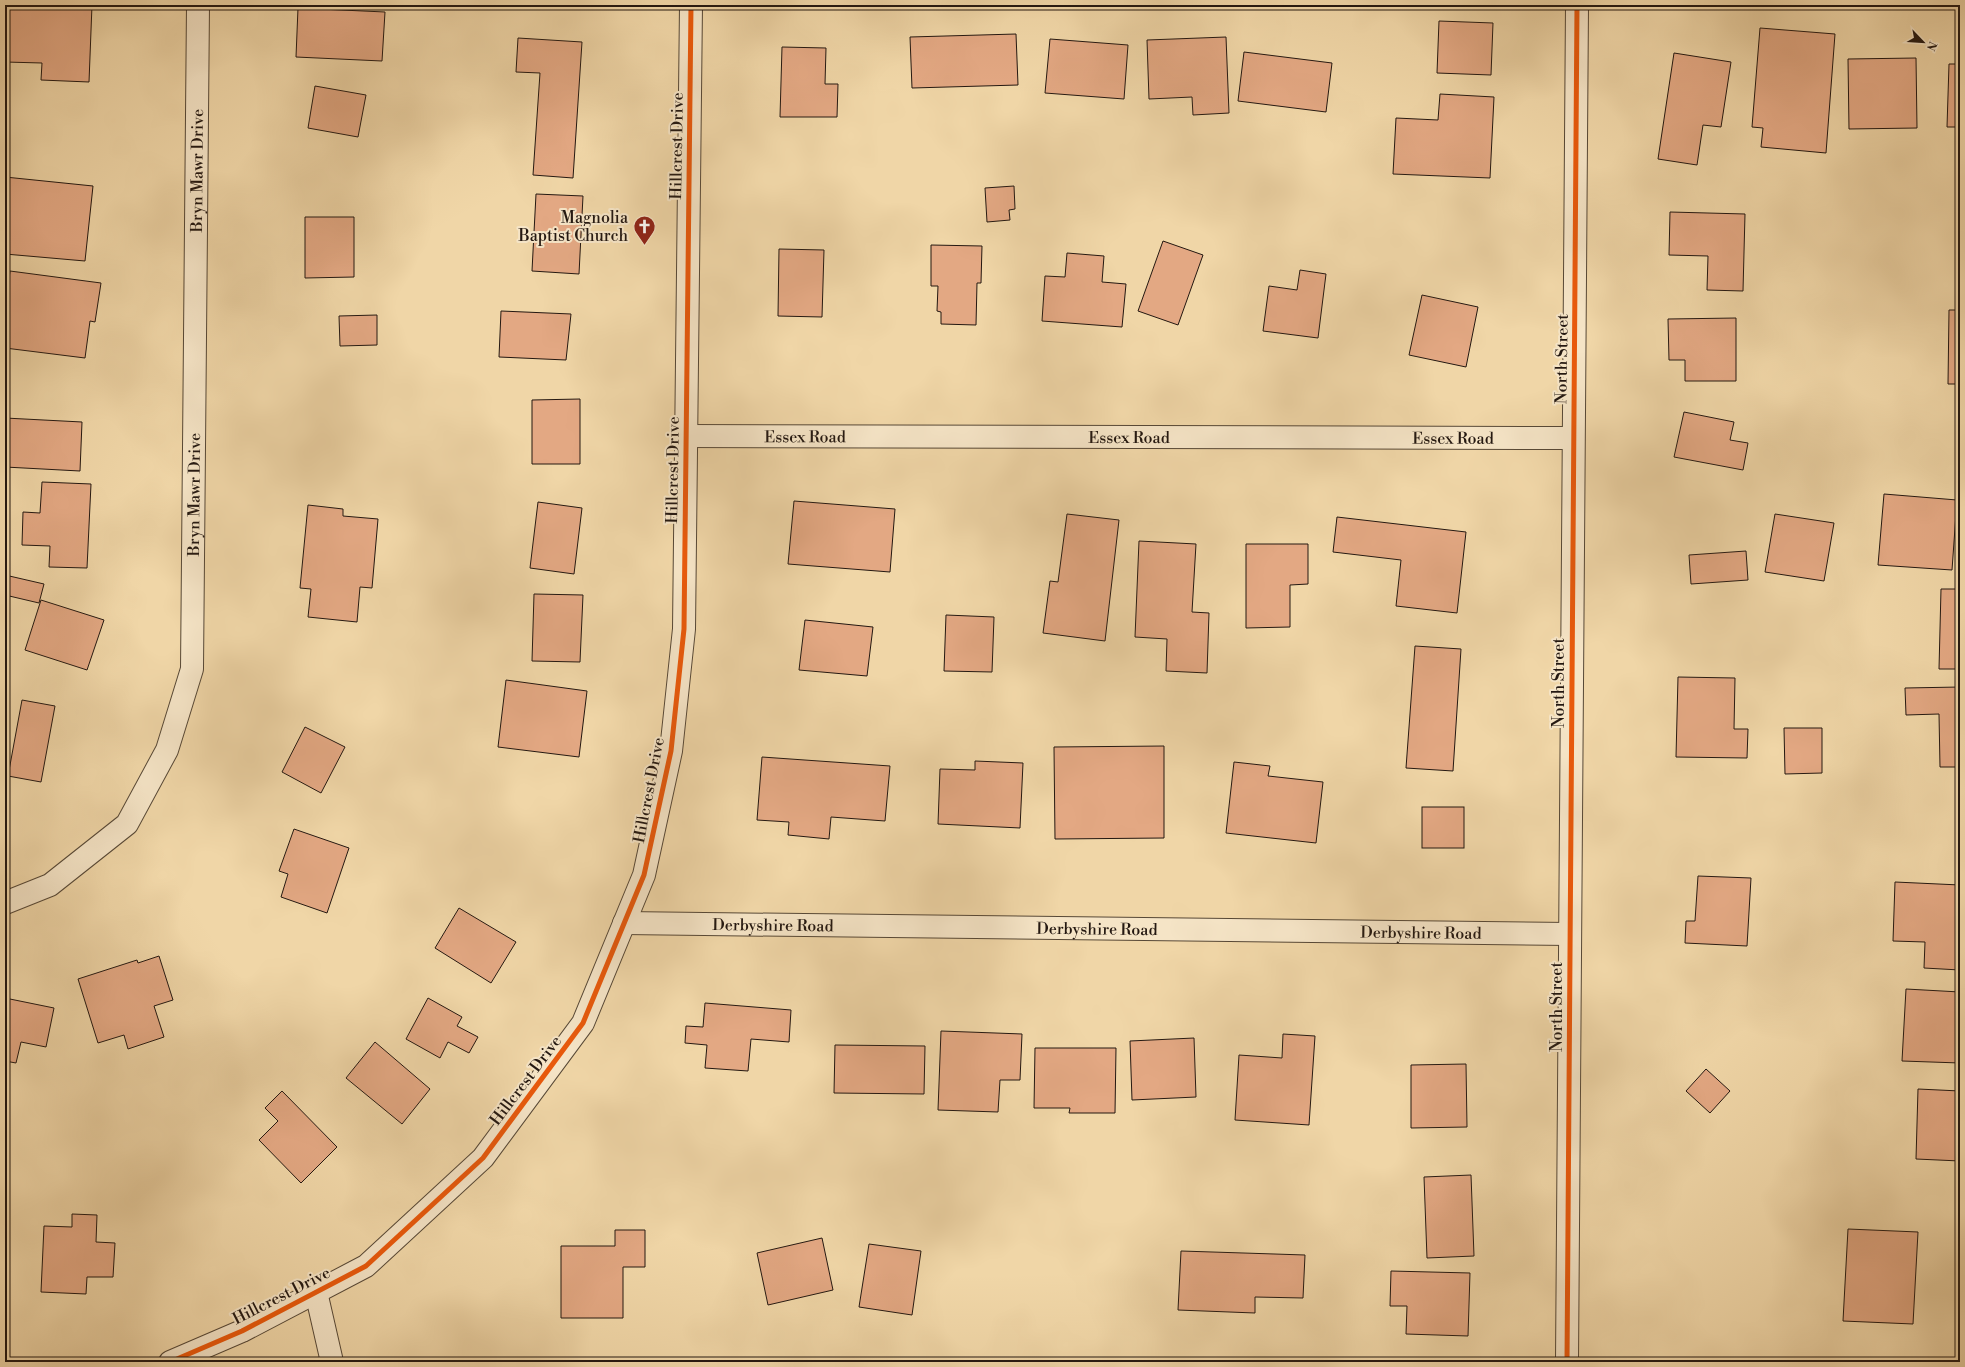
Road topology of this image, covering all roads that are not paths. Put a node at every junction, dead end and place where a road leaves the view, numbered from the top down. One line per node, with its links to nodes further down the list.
1 (198, 5): 6 (street, Bryn Mawr Drive)
2 (691, 5): 4 (street, Hillcrest Drive)
3 (1577, 5): 5 (street, North Street)
4 (686, 436): 5 (street, Essex Road); 7 (street, Hillcrest Drive)
5 (1573, 438): 8 (street, North Street)
6 (5, 903)
7 (624, 923): 8 (street, Derbyshire Road); 9 (street, Hillcrest Drive)
8 (1570, 934): 12 (street, North Street)
9 (316, 1292): 10 (street, Hillcrest Drive); 11 (street)
10 (170, 1362)
11 (332, 1362)
12 (1566, 1362)

